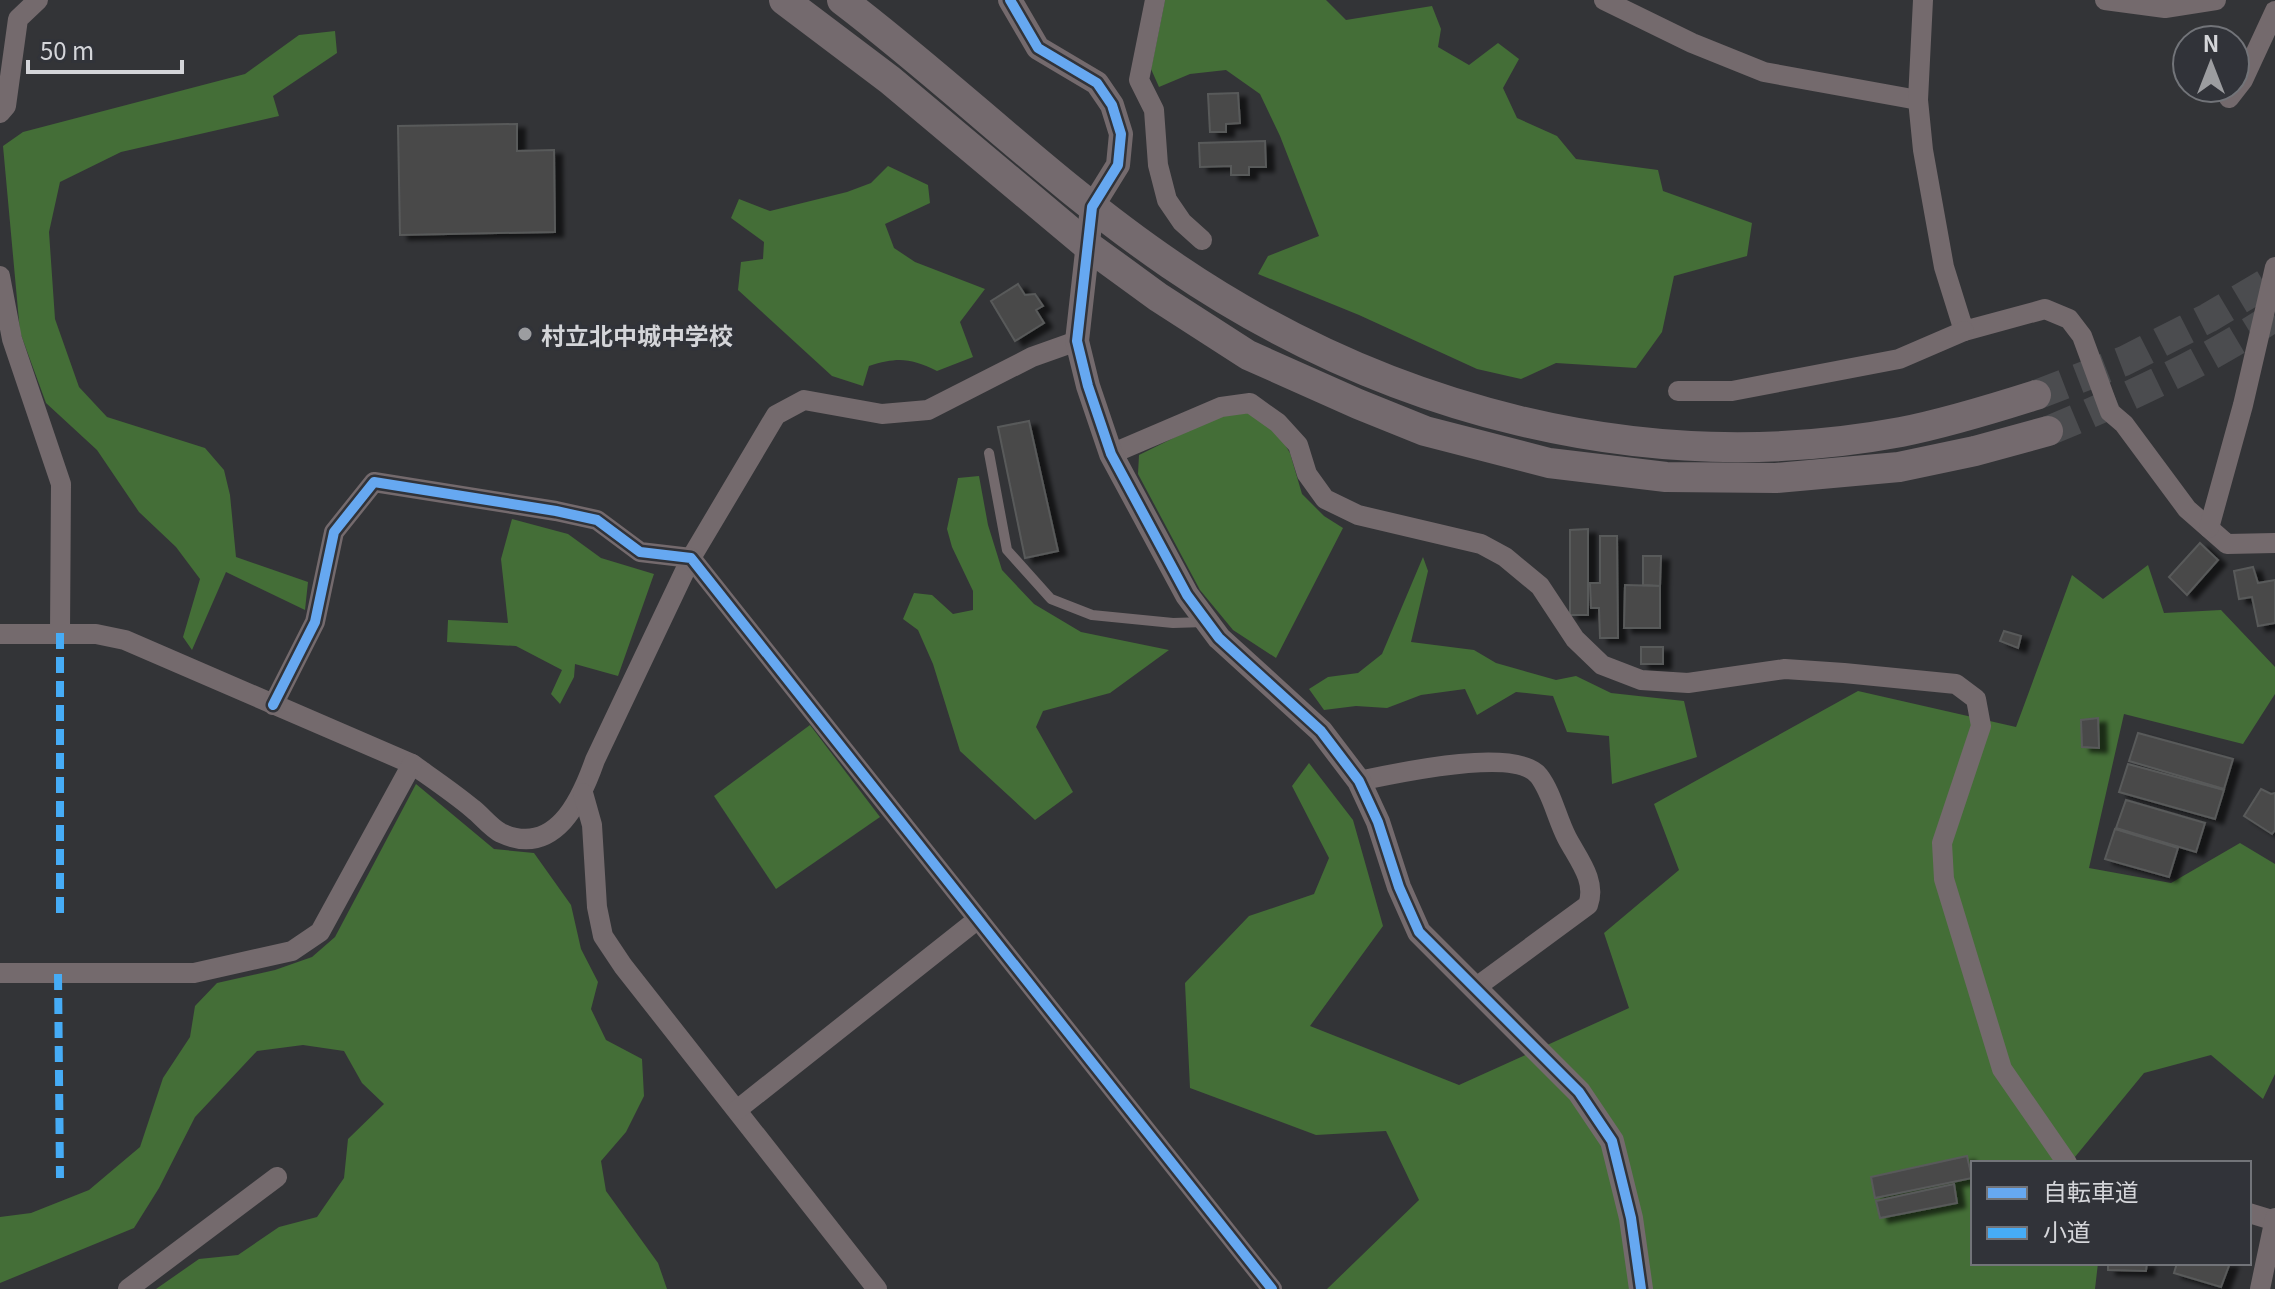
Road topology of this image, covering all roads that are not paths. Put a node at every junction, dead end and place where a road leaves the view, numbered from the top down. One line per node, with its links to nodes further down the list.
1 (38, 0): 13 (street)
2 (784, 0): 16 (main road)
3 (842, 0): 14 (main road)
4 (1155, 0): 15 (street)
5 (1604, 0): 12 (street)
6 (1923, 0): 12 (street)
7 (2105, 0): 8 (street)
8 (2216, 0)
9 (1017, 4): 14 (street)
10 (2275, 11): 11 (street)
11 (2251, 63)
12 (1918, 100): 19 (street)
13 (0, 113)
14 (1092, 207): 16 (street); 22 (main road)
15 (1202, 240)
16 (1088, 246): 20 (street); 23 (main road)
17 (2275, 267): 26 (street)
18 (0, 276): 30 (street)
19 (1964, 331): 21 (street); 26 (street)
20 (1077, 341): 25 (street); 28 (street)
21 (1678, 391)
22 (2036, 395)
23 (2048, 431)
24 (989, 453): 29 (lane)
25 (1111, 454): 29 (street); 40 (street)
26 (2209, 528): 27 (street)
27 (2275, 543)
28 (691, 558): 32 (street); 35 (street); 36 (street)
29 (1207, 622): 34 (street)
30 (60, 633): 31 (street); 32 (street)
31 (0, 634)
32 (273, 705): 33 (street)
33 (412, 764): 35 (street); 37 (street)
34 (1359, 781): 38 (street); 38 (street)
35 (583, 793): 39 (street)
36 (978, 919): 39 (street); 46 (street)
37 (0, 973)
38 (1475, 988): 47 (street)
39 (737, 1110): 45 (street)
40 (2066, 1161)
41 (277, 1177): 44 (street)
42 (2251, 1214): 43 (street)
43 (2275, 1220): 48 (street)
44 (128, 1289)
45 (877, 1289)
46 (1272, 1289)
47 (1641, 1289)
48 (2260, 1289)

